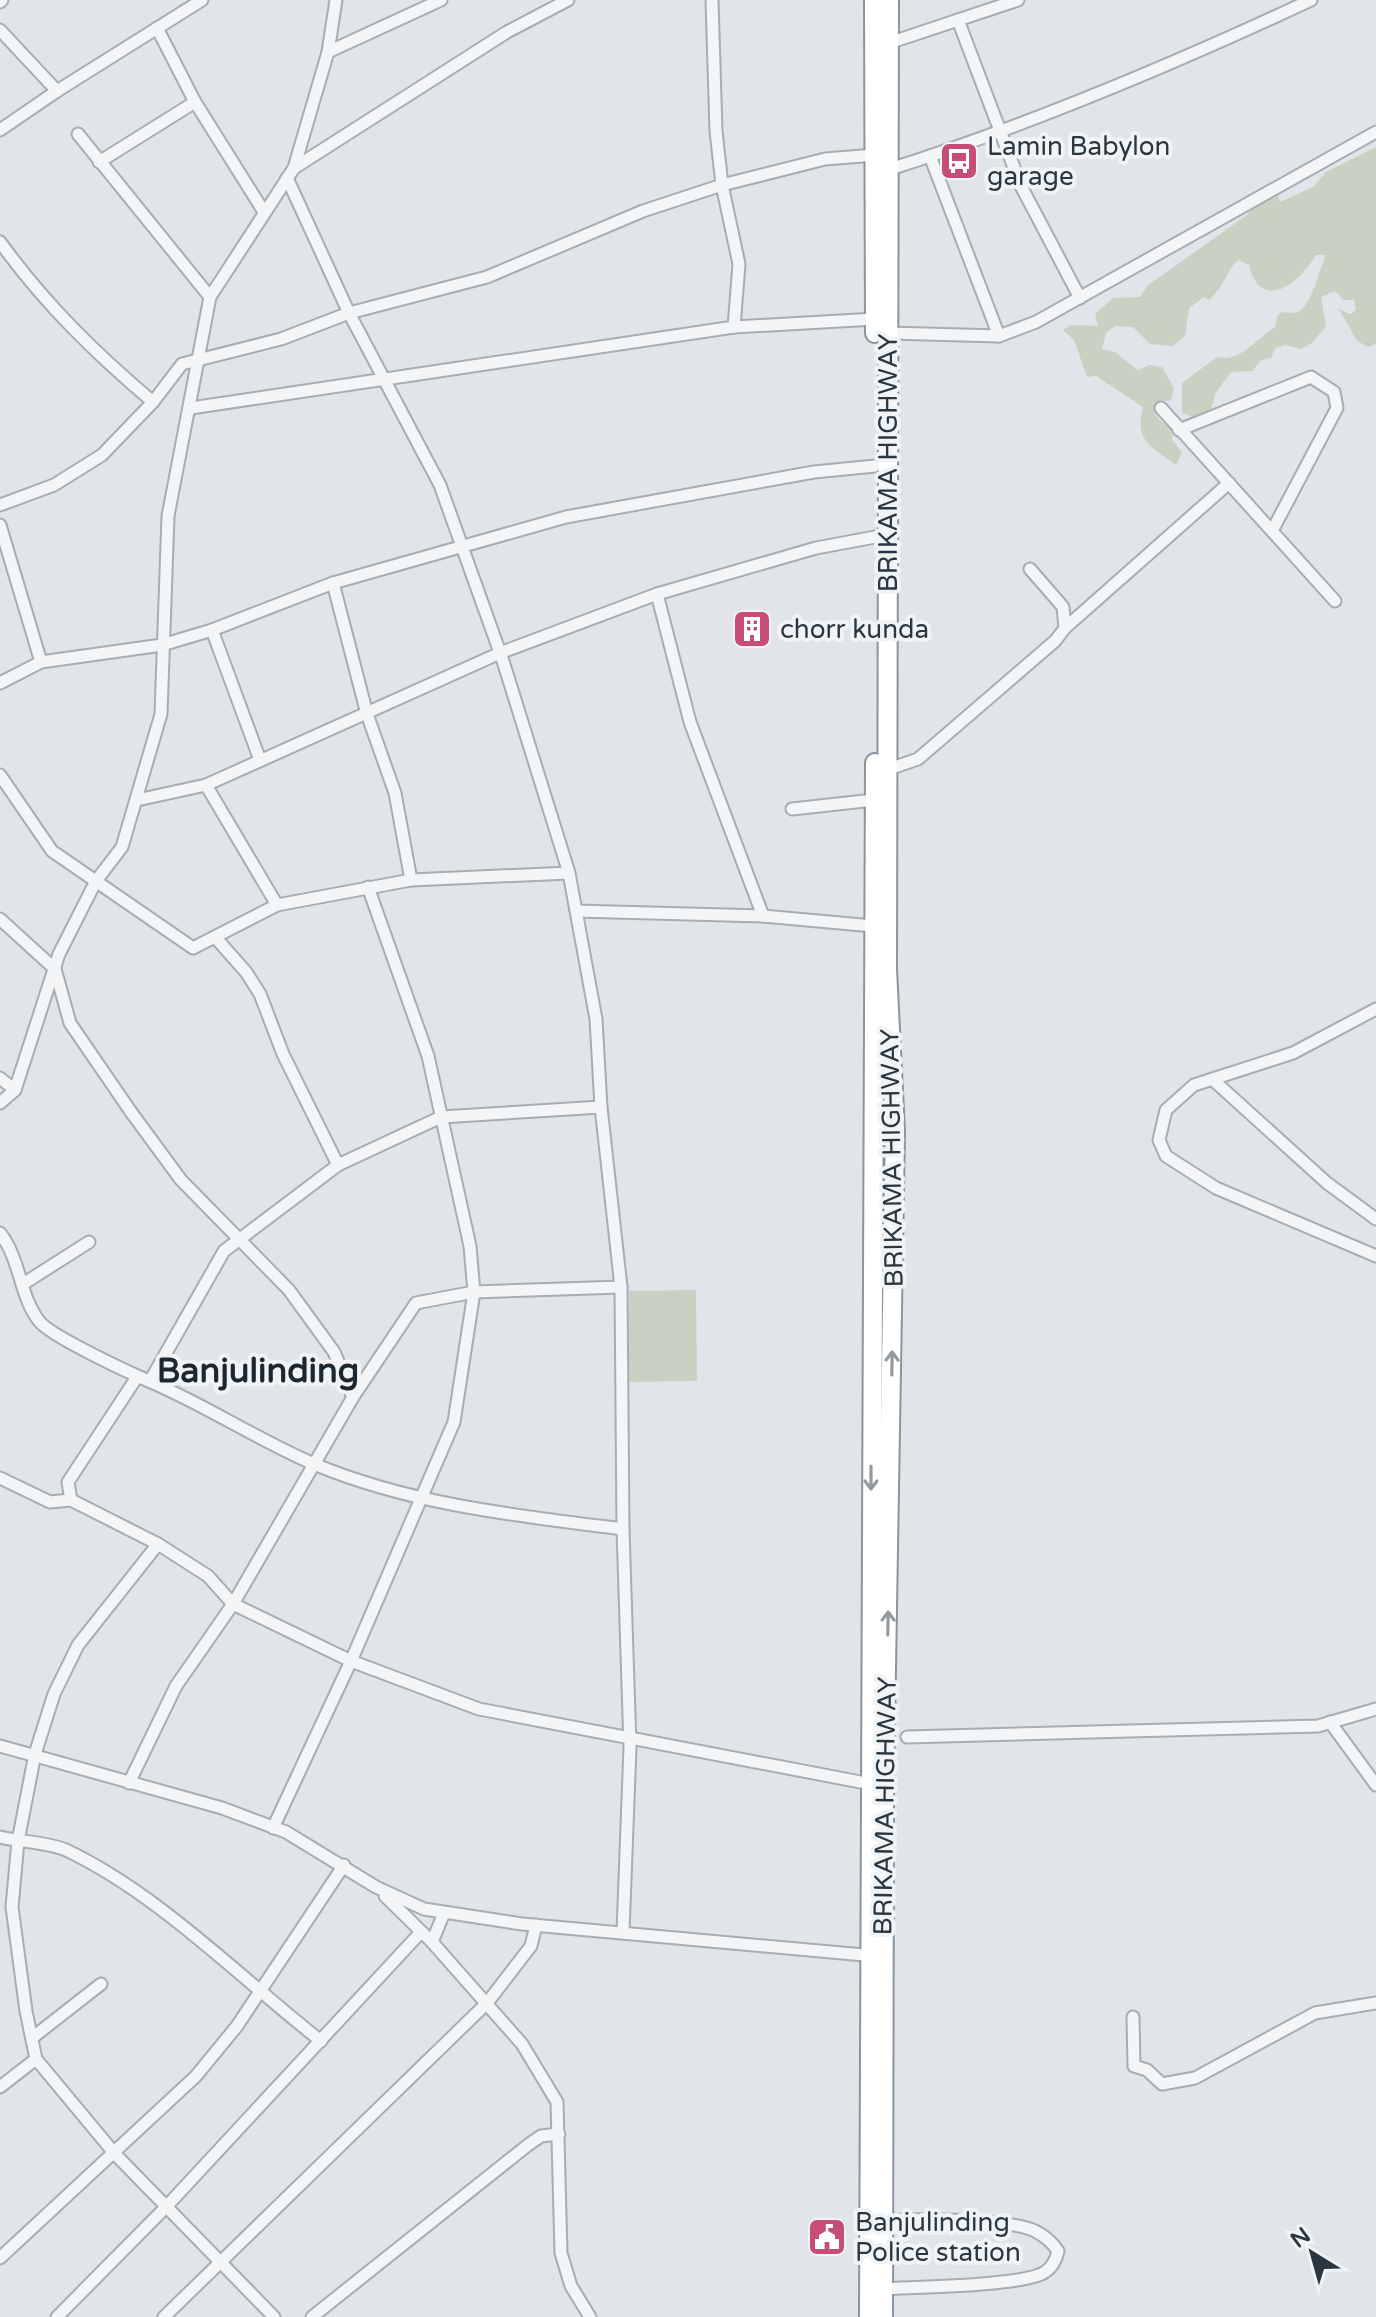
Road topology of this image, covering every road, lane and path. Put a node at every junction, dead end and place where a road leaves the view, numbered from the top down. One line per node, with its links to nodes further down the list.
1 (202, 0): 11 (street)
2 (336, 0): 14 (street)
3 (441, 0): 14 (street)
4 (568, 0): 24 (street)
5 (712, 0): 25 (street)
6 (874, 0): 23 (highway, BRIKAMA HIGHWAY)
7 (889, 0): 13 (highway, BRIKAMA HIGHWAY)
8 (1018, 0): 10 (street)
9 (1311, 0): 18 (street)
10 (958, 20): 13 (street); 18 (street)
11 (157, 28): 15 (street); 16 (street)
12 (0, 30): 15 (street)
13 (889, 43): 23 (highway, BRIKAMA HIGHWAY)
14 (328, 52): 24 (street)
15 (57, 91): 17 (street)
16 (195, 102): 22 (street); 26 (street)
17 (0, 130)
18 (1002, 132): 21 (street); 29 (street)
19 (1376, 132): 29 (street)
20 (78, 134): 22 (street)
21 (930, 156): 23 (street); 33 (street)
22 (99, 162): 28 (street)
23 (880, 166): 25 (street); 31 (highway, BRIKAMA HIGHWAY)
24 (291, 173): 26 (street); 30 (street)
25 (722, 185): 30 (street); 32 (street)
26 (264, 212): 28 (street)
27 (0, 242): 36 (street)
28 (210, 297): 34 (street)
29 (1080, 298): 33 (street)
30 (349, 313): 34 (street); 35 (street)
31 (882, 326): 32 (street); 33 (street); 40 (highway, BRIKAMA HIGHWAY); 59 (highway, BRIKAMA HIGHWAY)
32 (734, 327): 35 (street)
33 (999, 336)
34 (196, 362): 36 (street); 37 (street)
35 (385, 380): 37 (street); 46 (street)
36 (153, 402): 42 (street)
37 (191, 408): 53 (street)
38 (1161, 408): 39 (street)
39 (1179, 430): 41 (street); 44 (street)
40 (875, 466): 45 (highway, BRIKAMA HIGHWAY); 46 (street)
41 (1229, 483): 44 (street); 51 (street)
42 (0, 505)
43 (0, 525): 55 (street)
44 (1273, 529): 50 (street)
45 (875, 537): 49 (street); 59 (highway, BRIKAMA HIGHWAY)
46 (460, 547): 48 (street); 54 (street)
47 (1030, 569): 51 (street)
48 (333, 583): 52 (street); 57 (street)
49 (657, 594): 54 (street); 71 (street)
50 (1335, 601)
51 (1065, 628): 59 (street)
52 (212, 630): 53 (street); 58 (street)
53 (162, 645): 55 (street); 62 (street)
54 (500, 653): 57 (street); 65 (street)
55 (41, 662): 56 (street)
56 (0, 683)
57 (367, 714): 58 (street); 66 (street)
58 (260, 760): 61 (street)
59 (881, 771): 63 (highway, BRIKAMA HIGHWAY); 110 (highway, BRIKAMA HIGHWAY, one-way to 59)
60 (0, 775): 67 (street)
61 (206, 785): 62 (street); 69 (street)
62 (137, 800): 67 (street)
63 (874, 800): 64 (street); 73 (highway, BRIKAMA HIGHWAY)
64 (792, 809)
65 (569, 873): 66 (street); 70 (street)
66 (411, 880): 68 (street)
67 (96, 881): 74 (street); 75 (street)
68 (368, 887): 69 (street); 82 (street)
69 (277, 905): 74 (street)
70 (576, 911): 71 (street); 81 (street)
71 (763, 916): 73 (street)
72 (0, 919): 75 (street)
73 (873, 926): 110 (highway, BRIKAMA HIGHWAY, one-way to 110)
74 (215, 937): 83 (street)
75 (55, 969): 79 (street); 86 (street)
76 (1376, 1009): 78 (street)
77 (0, 1078): 79 (street)
78 (1212, 1079): 84 (street); 88 (street)
79 (15, 1090): 80 (street)
80 (0, 1103)
81 (601, 1107): 82 (street); 90 (street)
82 (441, 1117): 83 (street); 91 (street)
83 (338, 1165): 86 (street)
84 (1376, 1219)
85 (0, 1233): 89 (street)
86 (237, 1240): 93 (street); 94 (street)
87 (89, 1242): 89 (street)
88 (1376, 1256)
89 (23, 1284): 92 (street)
90 (621, 1287): 91 (street); 99 (street)
91 (474, 1292): 94 (street); 97 (street)
92 (137, 1377): 93 (street); 98 (street)
93 (150, 1381): 95 (street)
94 (353, 1397): 95 (street)
95 (314, 1464): 97 (street); 101 (street)
96 (0, 1478): 98 (street)
97 (421, 1499): 99 (street); 102 (street)
98 (71, 1500): 100 (street)
99 (623, 1529): 106 (street)
100 (158, 1544): 101 (street); 108 (street)
101 (233, 1604): 102 (street); 109 (street)
102 (351, 1661): 106 (street); 112 (street)
103 (1376, 1709): 104 (street)
104 (1330, 1722): 105 (street); 111 (street)
105 (907, 1737)
106 (630, 1738): 110 (street); 120 (street)
107 (0, 1746): 108 (street)
108 (35, 1754): 109 (street); 114 (street)
109 (129, 1783): 112 (street)
110 (877, 1785): 122 (highway, BRIKAMA HIGHWAY)
111 (1376, 1785)
112 (273, 1828): 115 (street)
113 (0, 1837): 114 (street)
114 (18, 1841): 124 (street); 128 (street)
115 (344, 1865): 116 (street); 124 (street)
116 (376, 1887): 117 (street); 119 (street)
117 (444, 1913): 118 (street); 121 (street)
118 (536, 1925): 120 (street); 125 (street)
119 (421, 1932): 121 (street); 129 (street)
120 (623, 1932): 122 (street)
121 (432, 1942): 125 (street)
122 (877, 1956): 133 (highway, BRIKAMA HIGHWAY)
123 (101, 1984): 128 (street)
124 (259, 1993): 129 (street); 134 (street)
125 (487, 2003): 132 (street); 138 (street)
126 (1376, 2003): 127 (street)
127 (1133, 2017)
128 (32, 2038): 130 (street)
129 (321, 2041): 135 (street)
130 (36, 2059): 131 (street); 134 (street)
131 (0, 2087)
132 (559, 2134): 143 (street); 144 (street)
133 (877, 2147): 136 (highway, BRIKAMA HIGHWAY); 145 (highway, BRIKAMA HIGHWAY)
134 (115, 2154): 135 (street); 137 (street)
135 (166, 2207): 138 (street); 140 (street)
136 (883, 2221): 139 (highway, BRIKAMA HIGHWAY); 139 (street)
137 (0, 2258)
138 (222, 2261): 141 (street); 142 (street)
139 (883, 2289): 146 (highway, BRIKAMA HIGHWAY)
140 (57, 2317)
141 (164, 2317)
142 (274, 2317)
143 (312, 2317)
144 (590, 2317)
145 (869, 2317)
146 (883, 2317)

